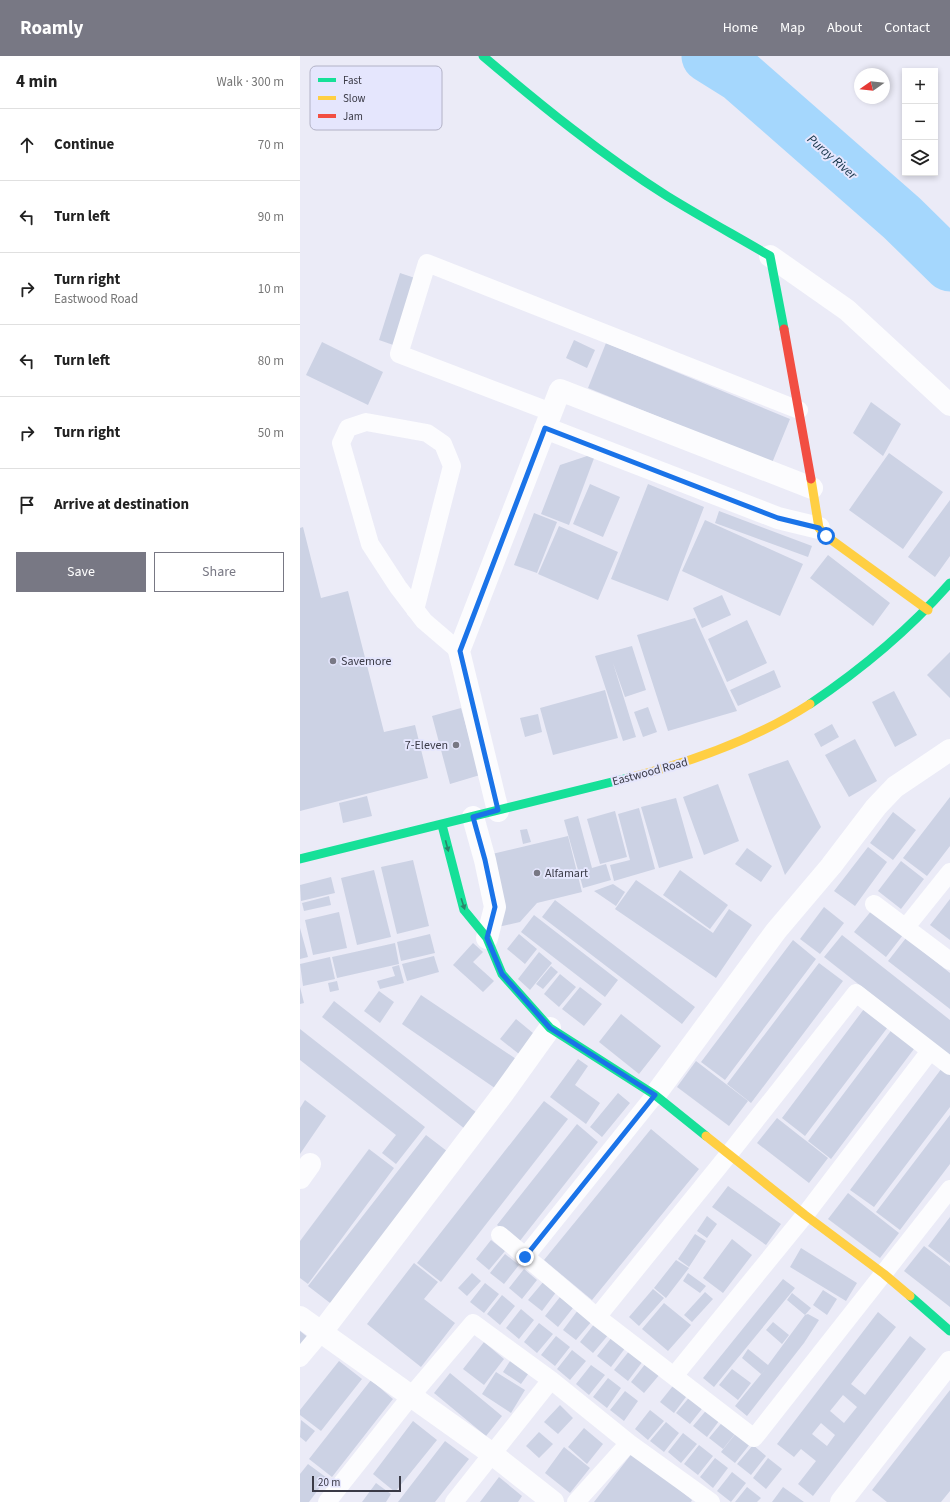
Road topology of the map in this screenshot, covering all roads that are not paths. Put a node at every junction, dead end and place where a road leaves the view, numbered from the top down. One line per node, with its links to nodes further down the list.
1 (483, 56): 2 (street)
2 (770, 256): 3 (street); 4 (street)
3 (950, 405)
4 (799, 410): 5 (lane); 6 (street)
5 (548, 420): 6 (street); 7 (street); 11 (street)
6 (812, 488): 7 (street)
7 (819, 528): 10 (street)
8 (950, 583): 10 (street, Eastwood Road)
9 (415, 610): 9 (lane); 11 (lane)
10 (928, 610): 13 (street, Eastwood Road)
11 (460, 651): 13 (street)
12 (950, 750): 25 (street)
13 (498, 810): 14 (street, Eastwood Road)
14 (473, 817): 15 (street, Eastwood Road); 20 (street)
15 (442, 825): 16 (street, Eastwood Road); 20 (street, one-way to 20)
16 (300, 859)
17 (950, 872): 19 (lane)
18 (874, 904): 19 (lane)
19 (906, 926): 21 (lane)
20 (487, 938): 22 (street)
21 (950, 960)
22 (550, 1028): 25 (street); 35 (street)
23 (930, 1051): 24 (lane); 26 (lane); 28 (lane)
24 (950, 1066)
25 (655, 1095): 26 (street); 30 (lane)
26 (729, 1154): 28 (street); 32 (lane)
27 (950, 1189): 31 (lane)
28 (805, 1215): 31 (street); 38 (lane)
29 (500, 1236): 30 (lane)
30 (525, 1257): 32 (lane)
31 (884, 1274): 34 (street); 38 (lane)
32 (597, 1316): 38 (lane)
33 (300, 1318): 35 (street)
34 (950, 1331)
35 (320, 1333): 36 (lane); 40 (street)
36 (300, 1358)
37 (950, 1362): 48 (street)
38 (674, 1376)
39 (551, 1380): 40 (lane); 41 (lane); 42 (lane)
40 (411, 1396): 42 (street); 43 (lane)
41 (628, 1443): 46 (lane); 47 (lane)
42 (491, 1453): 44 (lane); 45 (street)
43 (327, 1502)
44 (454, 1502)
45 (553, 1502)
46 (576, 1502)
47 (711, 1502)
48 (841, 1502)

